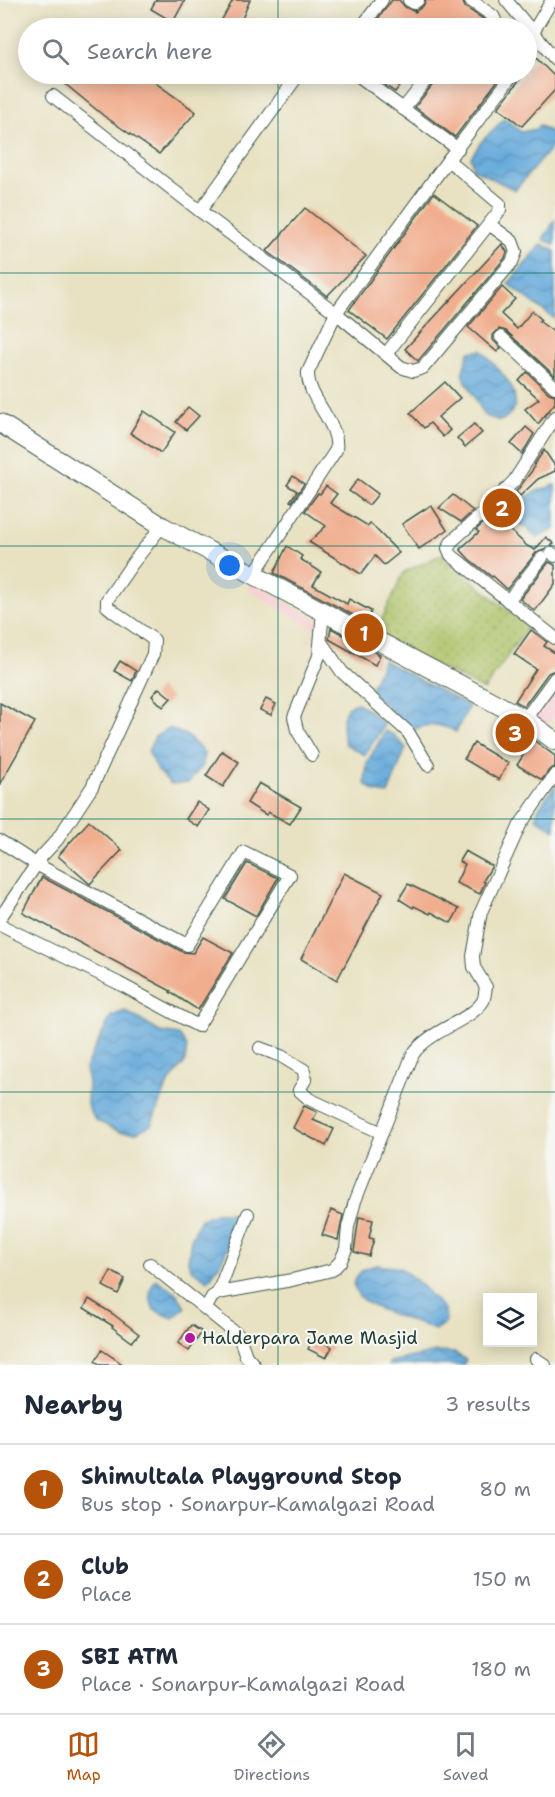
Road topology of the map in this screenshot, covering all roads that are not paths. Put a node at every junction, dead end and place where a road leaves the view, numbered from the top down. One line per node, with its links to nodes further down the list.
1 (382, 0): 7 (street)
2 (408, 0): 3 (street)
3 (418, 0)
4 (470, 0): 8 (street)
5 (506, 0): 9 (street)
6 (552, 0): 10 (street)
7 (368, 18)
8 (494, 18)
9 (521, 18)
10 (537, 33)
11 (537, 36): 12 (street)
12 (555, 59)
13 (292, 84): 21 (street)
14 (370, 84): 18 (street)
15 (423, 84): 18 (street)
16 (502, 84): 19 (street)
17 (53, 96): 21 (street)
18 (404, 109): 19 (street)
19 (458, 148): 20 (street)
20 (448, 160): 22 (street); 23 (street)
21 (200, 211): 23 (street)
22 (489, 224): 25 (street); 25 (street)
23 (336, 313): 25 (street); 31 (street)
24 (501, 337): 26 (street)
25 (386, 354)
26 (555, 387)
27 (555, 417): 32 (street)
28 (0, 423): 29 (main road)
29 (162, 526): 31 (main road); 43 (street)
30 (550, 556): 32 (street)
31 (254, 574): 33 (main road)
32 (508, 601): 34 (street)
33 (323, 611): 35 (street); 37 (main road)
34 (555, 638)
35 (321, 642): 39 (street); 40 (street)
36 (555, 678): 37 (street)
37 (525, 719): 38 (main road)
38 (555, 741)
39 (312, 755)
40 (428, 765)
41 (555, 776): 47 (street)
42 (0, 842): 43 (street)
43 (36, 864): 44 (street); 45 (street)
44 (0, 918)
45 (0, 925)
46 (260, 1048): 47 (street)
47 (382, 1133): 50 (street)
48 (248, 1214): 50 (street)
49 (150, 1264): 51 (street)
50 (218, 1293): 51 (street)
51 (206, 1308): 52 (street)
52 (254, 1365)

